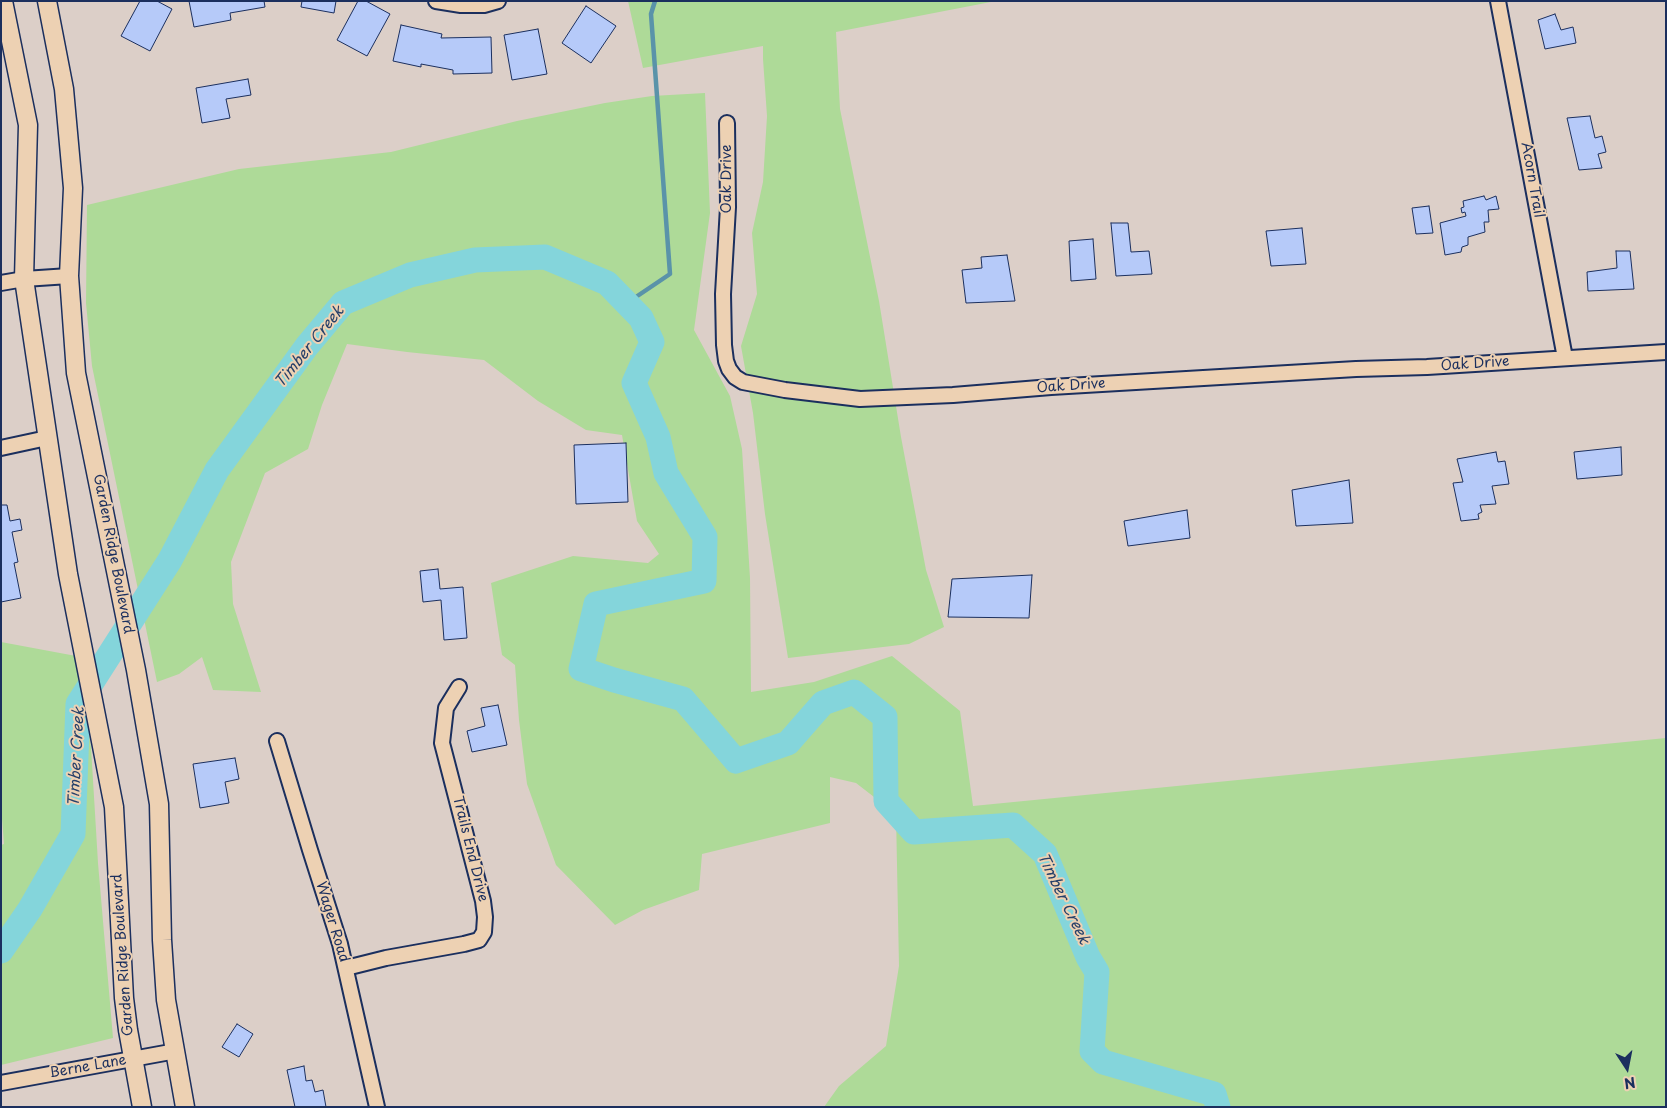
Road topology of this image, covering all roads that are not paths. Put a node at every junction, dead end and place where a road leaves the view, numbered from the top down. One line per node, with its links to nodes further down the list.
1 (3, 1): 8 (main road, Garden Ridge Boulevard)
2 (47, 1): 7 (main road, Garden Ridge Boulevard)
3 (436, 1): 4 (street)
4 (498, 1)
5 (1498, 1): 11 (street, Acorn Trail)
6 (727, 123): 11 (street, Oak Drive)
7 (69, 276): 8 (street); 17 (main road, Garden Ridge Boulevard)
8 (24, 279): 9 (street); 12 (main road, Garden Ridge Boulevard)
9 (1, 283)
10 (1666, 352): 11 (street, Oak Drive)
11 (1565, 358)
12 (47, 438): 13 (street); 18 (main road, Garden Ridge Boulevard)
13 (1, 448)
14 (459, 686): 16 (street, Trails End Drive)
15 (277, 741): 16 (street, Wager Road)
16 (346, 968): 22 (street, Wager Road)
17 (176, 1052): 18 (street, Berne Lane); 21 (main road, Garden Ridge Boulevard)
18 (133, 1059): 19 (street, Berne Lane); 20 (main road, Garden Ridge Boulevard)
19 (1, 1083)
20 (142, 1107)
21 (186, 1107)
22 (377, 1107)

